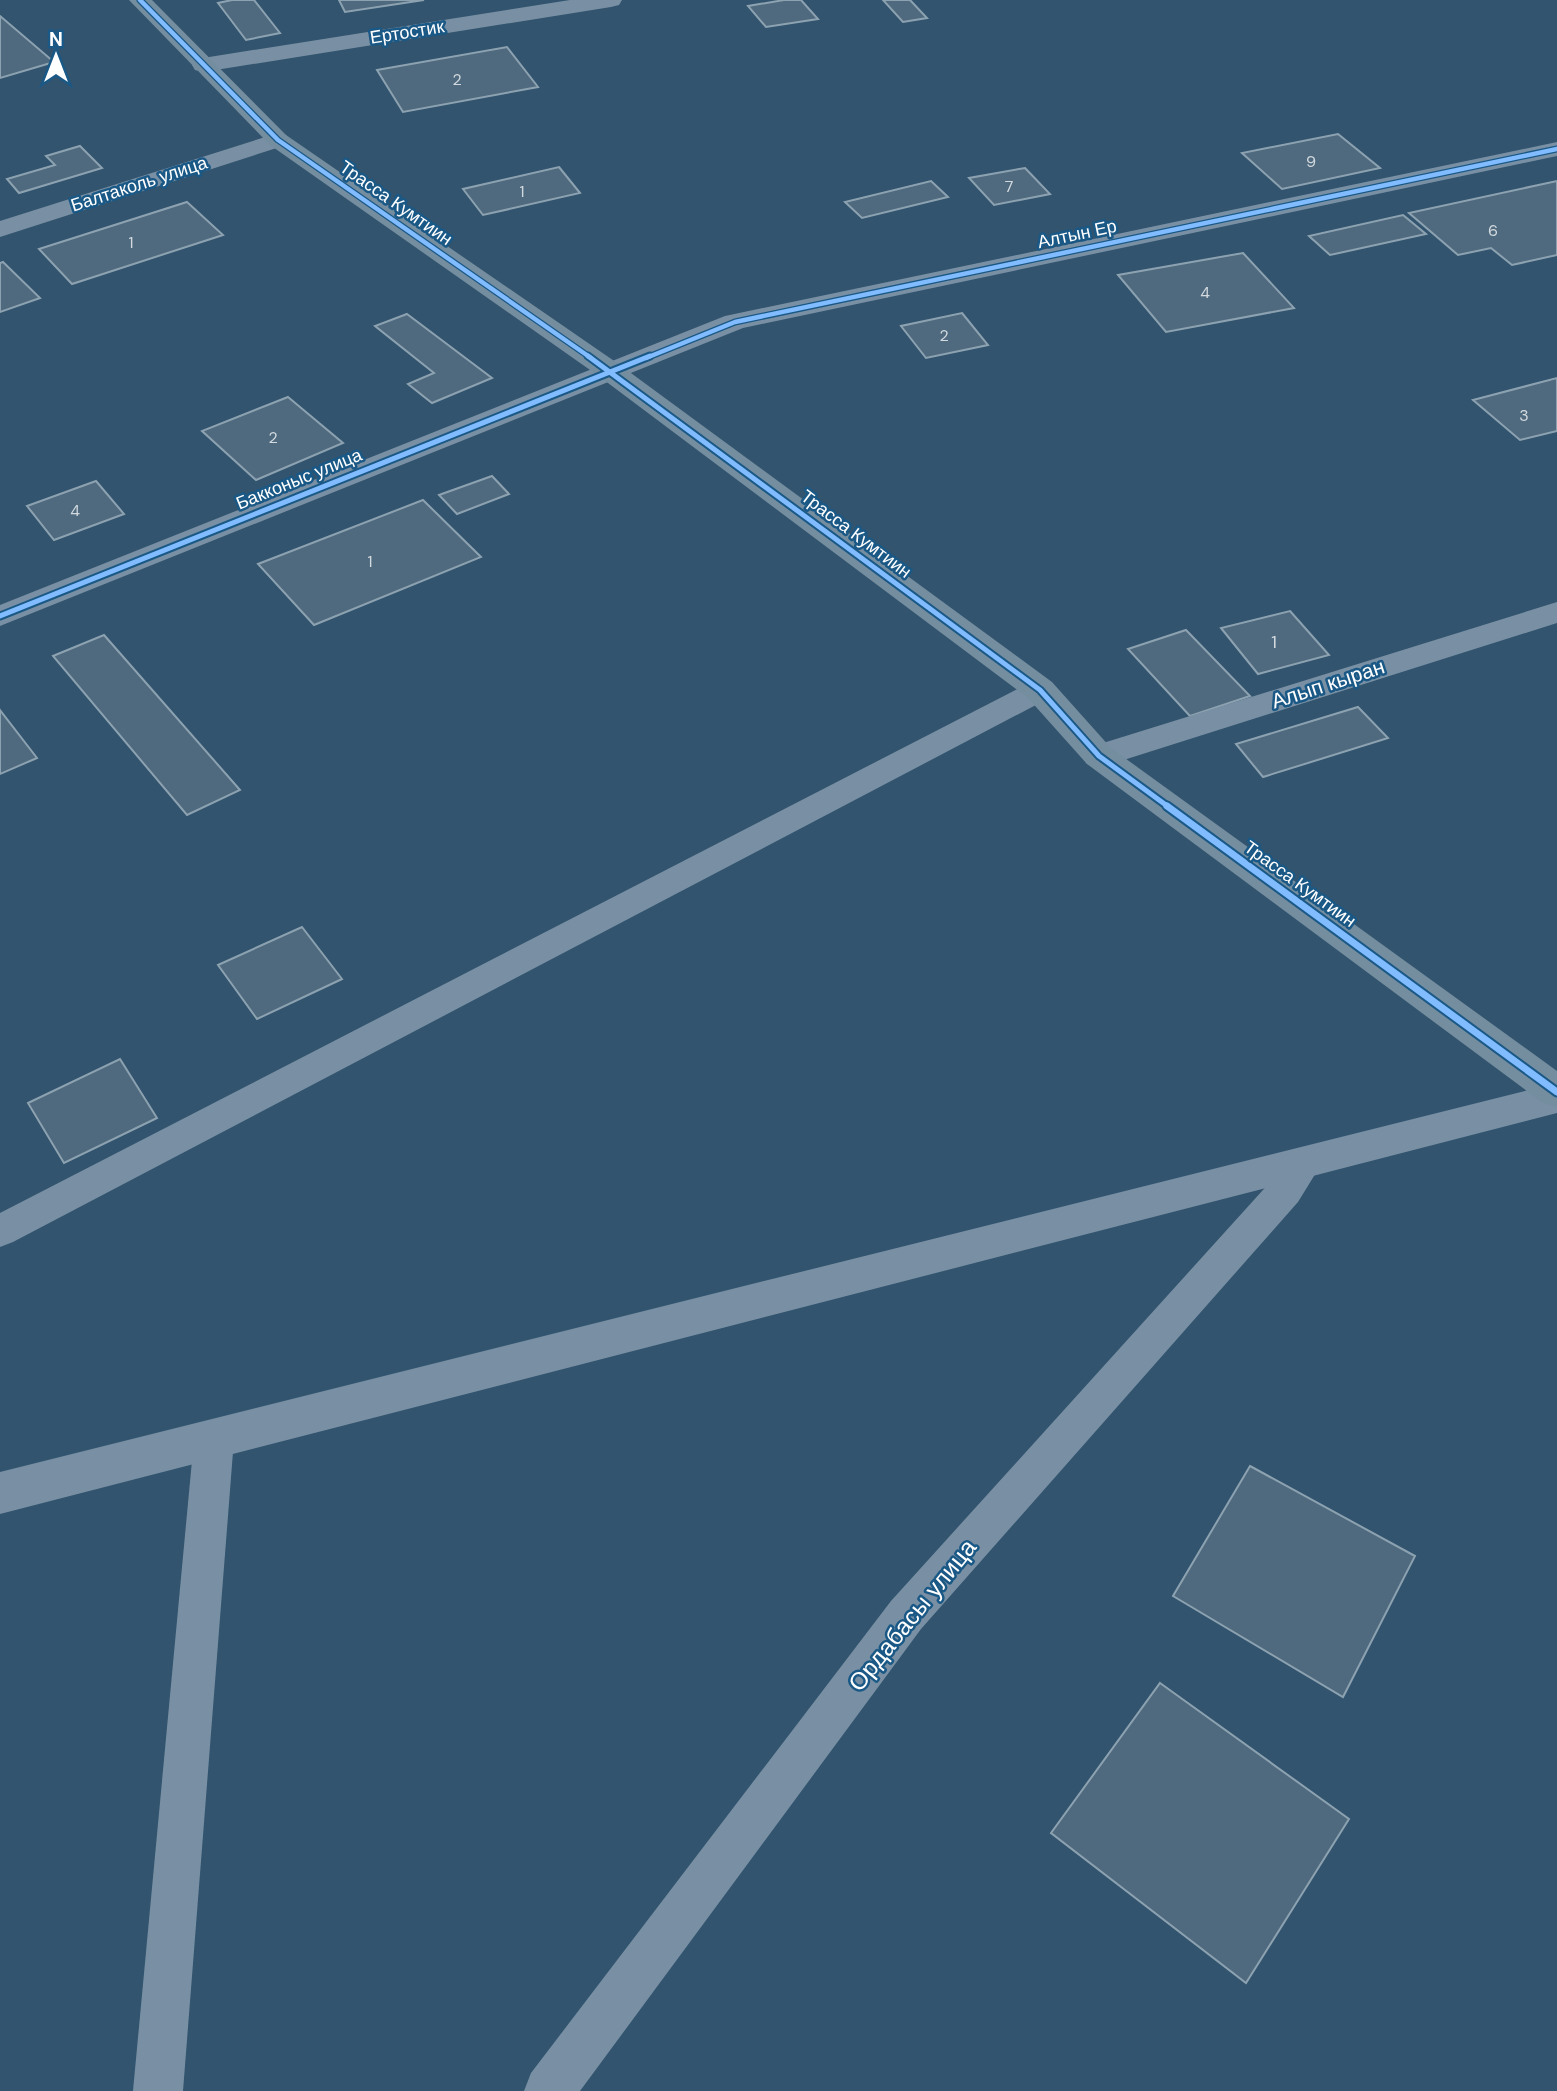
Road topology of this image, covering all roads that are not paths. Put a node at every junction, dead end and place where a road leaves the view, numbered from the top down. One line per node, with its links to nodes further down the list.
1 (140, 0): 3 (street, Трасса Кумтиин)
2 (611, 0): 3 (street, Ертостик)
3 (203, 65): 4 (street, Трасса Кумтиин)
4 (278, 139): 6 (street, Балтаколь улица); 7 (street, Трасса Кумтиин)
5 (1557, 149): 7 (street, Алтын Ер)
6 (0, 229)
7 (610, 372): 9 (street, Бакконыс улица); 10 (street, Трасса Кумтиин)
8 (1557, 612): 11 (street, Алып кыран)
9 (0, 616)
10 (1040, 690): 11 (street, Трасса Кумтиин); 15 (lane)
11 (1099, 756): 12 (street, Трасса Кумтиин)
12 (1557, 1092)
13 (1557, 1098): 14 (street)
14 (1304, 1163): 16 (street); 19 (lane, Ордабасы улица)
15 (0, 1231)
16 (214, 1439): 17 (street); 18 (lane)
17 (0, 1493)
18 (158, 2091)
19 (549, 2091)

